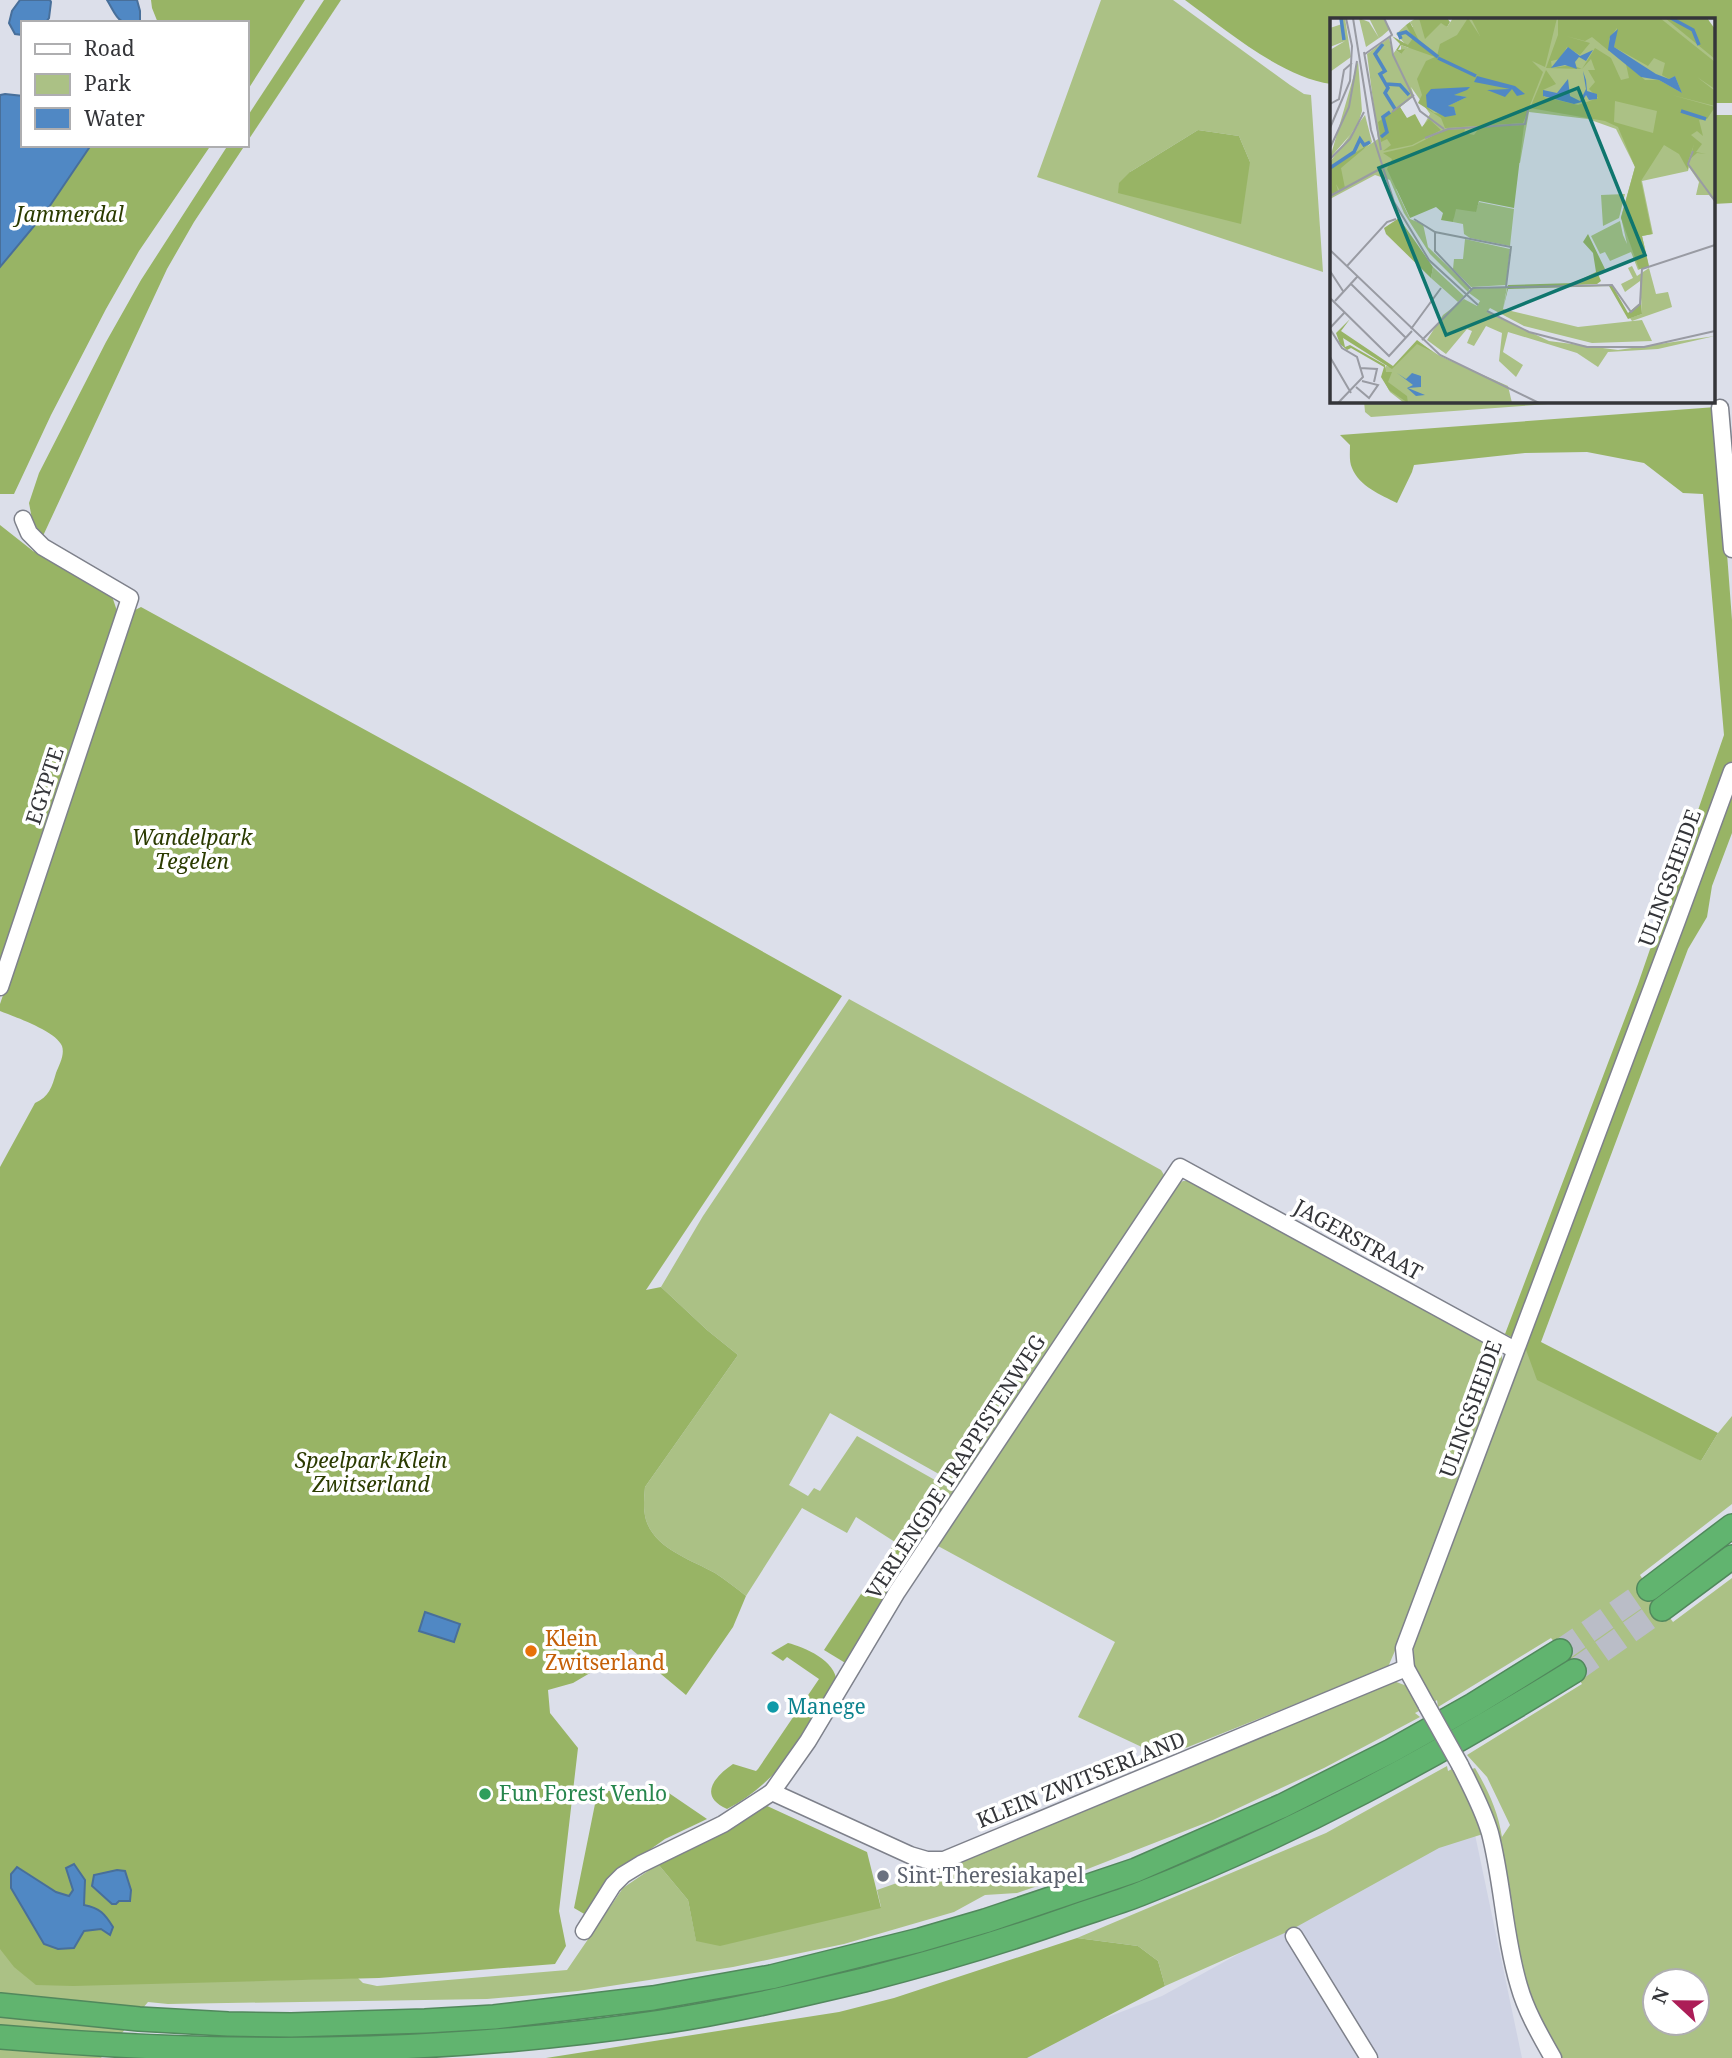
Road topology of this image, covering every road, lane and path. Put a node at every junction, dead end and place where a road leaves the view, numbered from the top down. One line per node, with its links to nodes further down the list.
1 (1720, 408): 3 (street)
2 (23, 519): 5 (street, EGYPTE)
3 (1732, 549)
4 (1732, 771): 7 (street, ULINGSHEIDE)
5 (0, 987)
6 (1180, 1167): 7 (street, JAGERSTRAAT); 15 (street, VERLENGDE TRAPPISTENWEG)
7 (1515, 1350): 13 (street, ULINGSHEIDE)
8 (1732, 1527): 10 (highway)
9 (1732, 1558): 11 (highway)
10 (1649, 1589)
11 (1662, 1609)
12 (1560, 1651): 18 (highway)
13 (1406, 1668): 15 (street, KLEIN ZWITSERLAND); 21 (street, bridge)
14 (1574, 1671): 19 (highway)
15 (772, 1793): 16 (street)
16 (584, 1931)
17 (1294, 1937): 20 (street)
18 (0, 2005)
19 (0, 2037)
20 (1369, 2058)
21 (1553, 2058)

